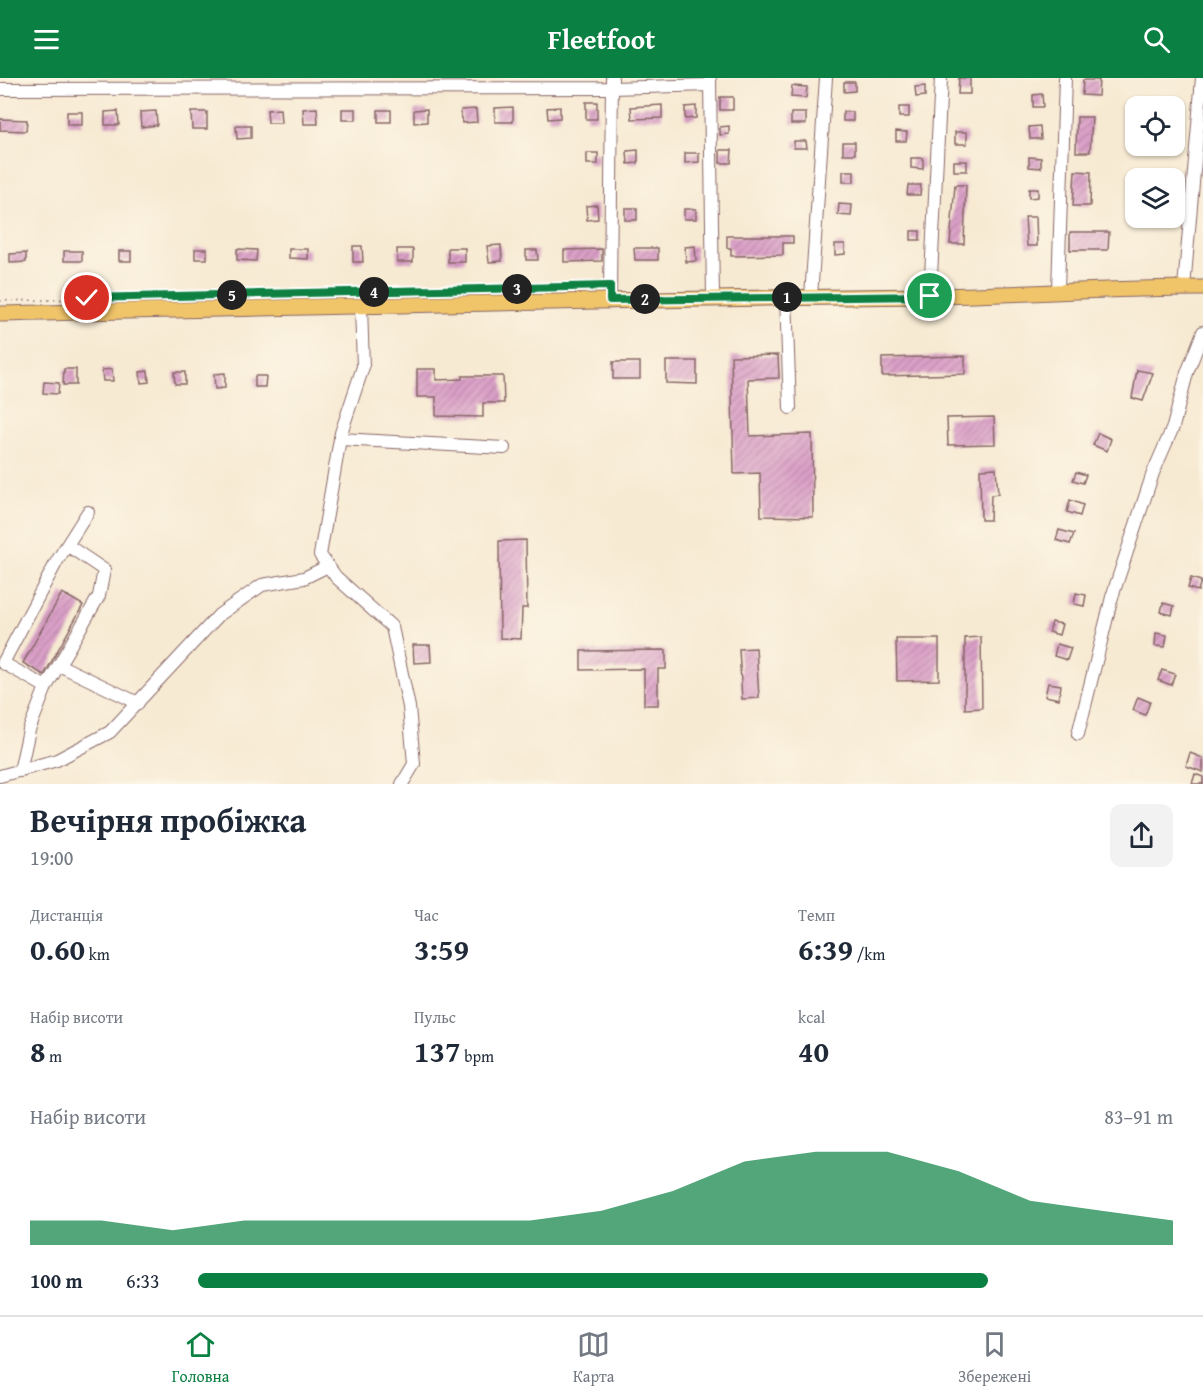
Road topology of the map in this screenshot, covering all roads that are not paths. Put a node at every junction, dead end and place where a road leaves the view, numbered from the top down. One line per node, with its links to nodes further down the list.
1 (4, 78): 8 (street)
2 (826, 78): 15 (street)
3 (941, 78): 13 (street)
4 (1065, 78): 11 (street)
5 (1202, 78): 9 (street)
6 (710, 82): 7 (street); 16 (street)
7 (612, 83): 8 (street); 12 (street)
8 (0, 89)
9 (1184, 288): 10 (main road); 11 (main road)
10 (1203, 288)
11 (1058, 290): 13 (main road)
12 (610, 293): 16 (main road); 17 (main road)
13 (930, 296): 15 (main road)
14 (786, 297): 15 (main road); 16 (main road); 20 (street)
15 (811, 297)
16 (713, 298)
17 (361, 306): 18 (main road); 21 (street)
18 (0, 314)
19 (1203, 332): 29 (street)
20 (790, 408)
21 (340, 439): 22 (street); 25 (street)
22 (504, 448)
23 (88, 512): 24 (street)
24 (67, 545): 26 (street); 27 (street)
25 (328, 566): 28 (street); 32 (street)
26 (59, 665): 27 (street); 28 (street)
27 (46, 687): 30 (street)
28 (138, 704): 30 (street)
29 (1078, 734)
30 (20, 771): 31 (street)
31 (0, 776)
32 (402, 784)

